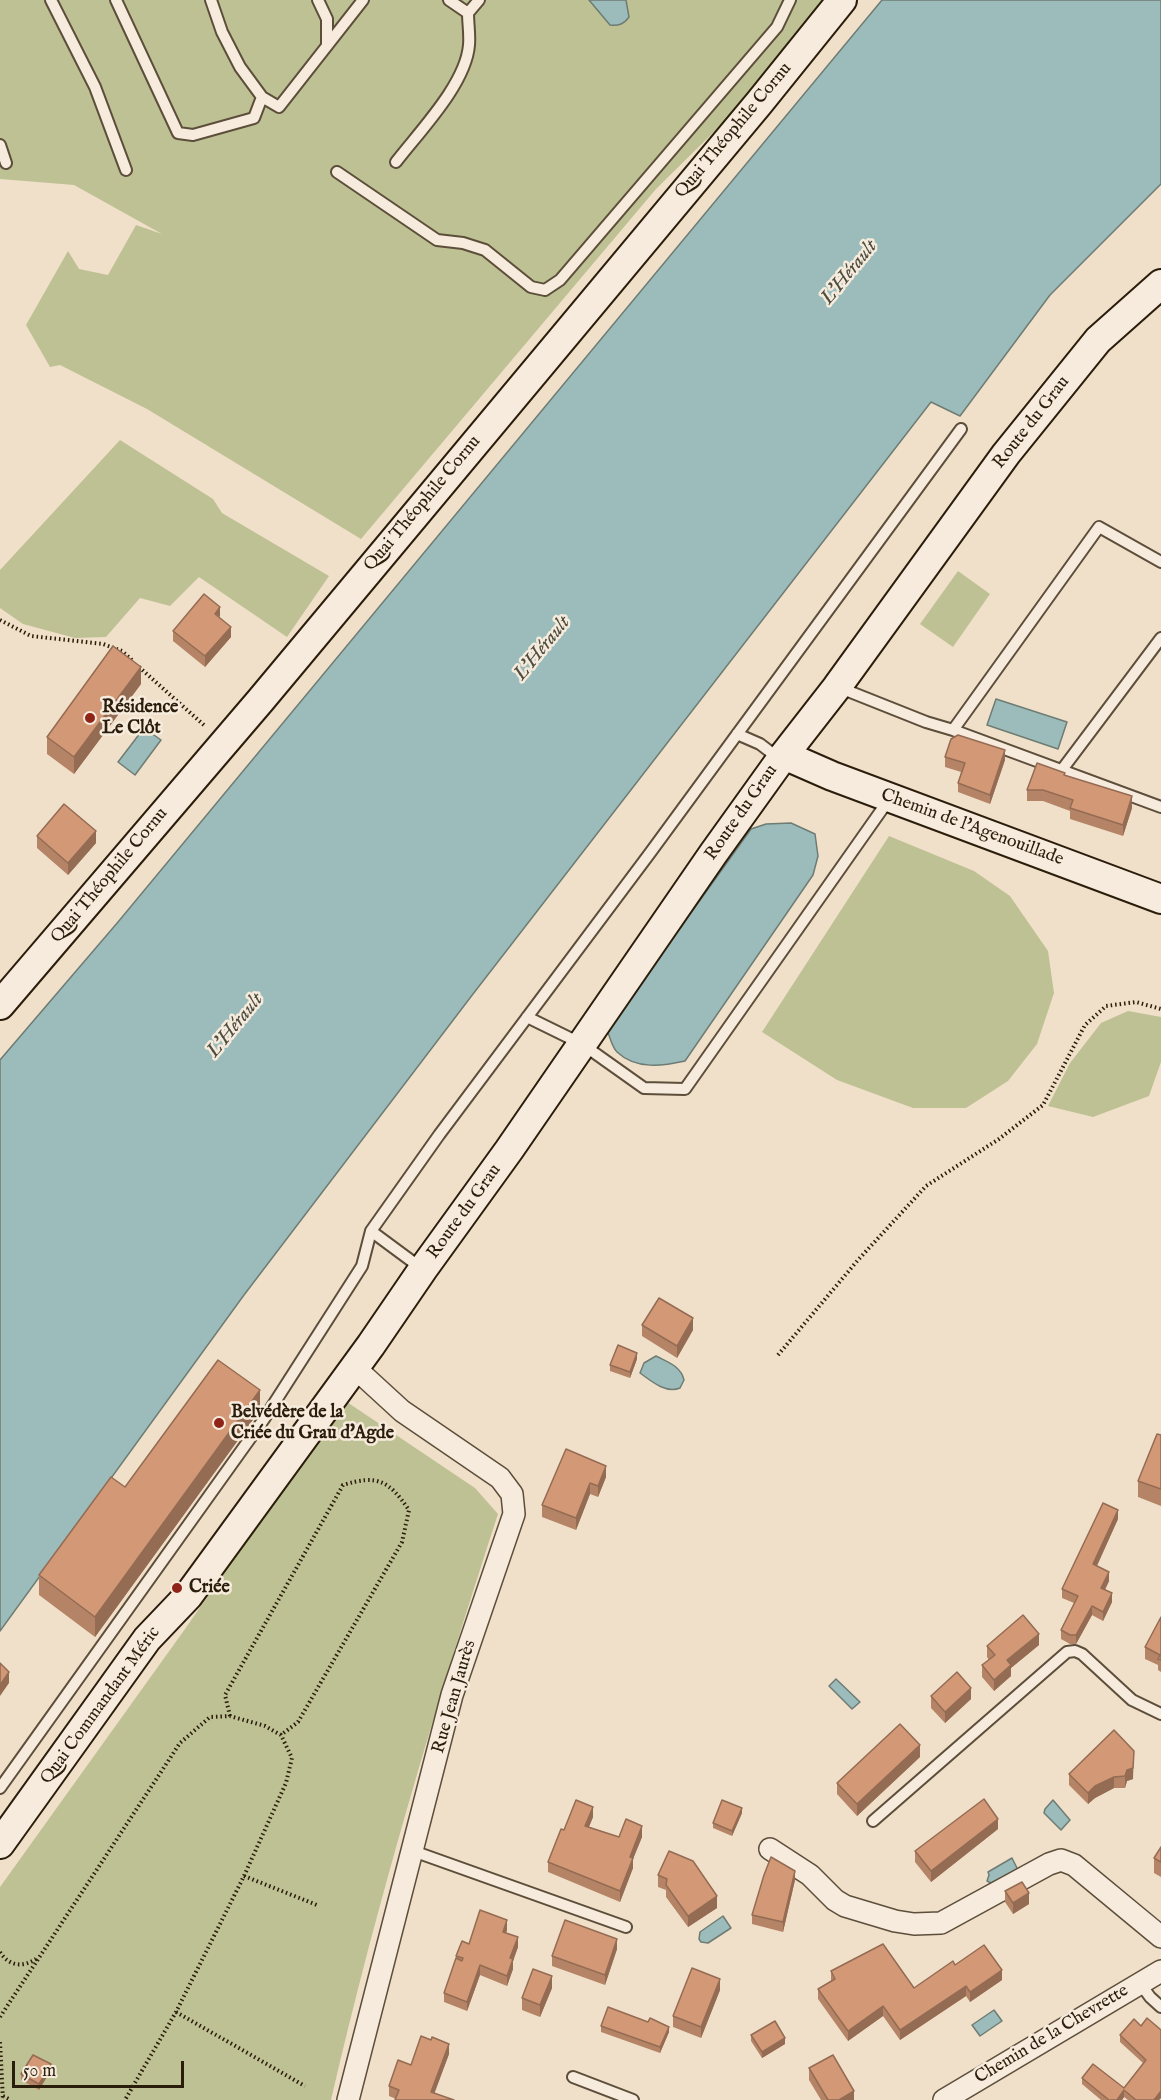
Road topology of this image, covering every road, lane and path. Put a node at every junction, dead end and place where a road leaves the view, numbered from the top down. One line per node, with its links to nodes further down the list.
1 (51, 0): 16 (lane)
2 (116, 0): 12 (lane)
3 (211, 0): 12 (lane)
4 (318, 0): 11 (lane)
5 (363, 0): 11 (lane)
6 (449, 0): 10 (lane)
7 (479, 0): 10 (lane)
8 (790, 0): 17 (lane)
9 (842, 0): 26 (street, Quai Théophile Cornu)
10 (468, 13): 14 (lane)
11 (327, 46): 12 (lane)
12 (262, 97)
13 (0, 145): 15 (lane)
14 (396, 162)
15 (6, 163)
16 (126, 170)
17 (337, 171)
18 (1161, 284): 23 (street, Route du Grau)
19 (962, 429): 25 (lane)
20 (1161, 562): 24 (lane)
21 (0, 620): 26 (path)
22 (1161, 638): 28 (lane)
23 (837, 687): 24 (lane); 27 (street, Route du Grau)
24 (953, 730): 28 (lane)
25 (736, 734): 27 (lane); 34 (lane)
26 (223, 742): 32 (street, Quai Théophile Cornu)
27 (784, 755): 29 (street, Chemin de l'Agenouillade); 35 (street, Route du Grau)
28 (1061, 771): 30 (lane)
29 (891, 798): 31 (street, Chemin de l'Agenouillade); 35 (lane)
30 (1161, 807)
31 (1161, 899)
32 (0, 1005)
33 (1161, 1009): 38 (path)
34 (527, 1017): 35 (lane); 36 (lane)
35 (582, 1044): 37 (street, Route du Grau)
36 (371, 1232): 37 (lane); 43 (lane)
37 (423, 1269): 39 (street, Route du Grau)
38 (778, 1355)
39 (354, 1367): 45 (street, Quai Commandant Méric); 47 (street, Rue Jean Jaurès)
40 (1161, 1714): 44 (lane)
41 (230, 1716): 42 (path); 42 (path); 53 (path)
42 (281, 1736): 48 (path)
43 (0, 1788)
44 (873, 1821)
45 (0, 1844)
46 (770, 1849): 51 (street)
47 (413, 1851): 50 (lane); 65 (street, Rue Jean Jaurès)
48 (244, 1876): 49 (path); 57 (path)
49 (317, 1905)
50 (626, 1927)
51 (1161, 1937)
52 (0, 1952): 53 (path)
53 (40, 1957): 58 (path)
54 (1161, 1971): 55 (street, Chemin de la Chevrette)
55 (1140, 1983): 56 (lane); 67 (street, Chemin de la Chevrette)
56 (1161, 2007)
57 (176, 2012): 61 (path); 64 (path)
58 (0, 2017)
59 (0, 2042): 62 (path)
60 (573, 2077): 66 (lane)
61 (305, 2086)
62 (3, 2098): 63 (path)
63 (11, 2100)
64 (124, 2100)
65 (348, 2100)
66 (633, 2100)
67 (944, 2100)

